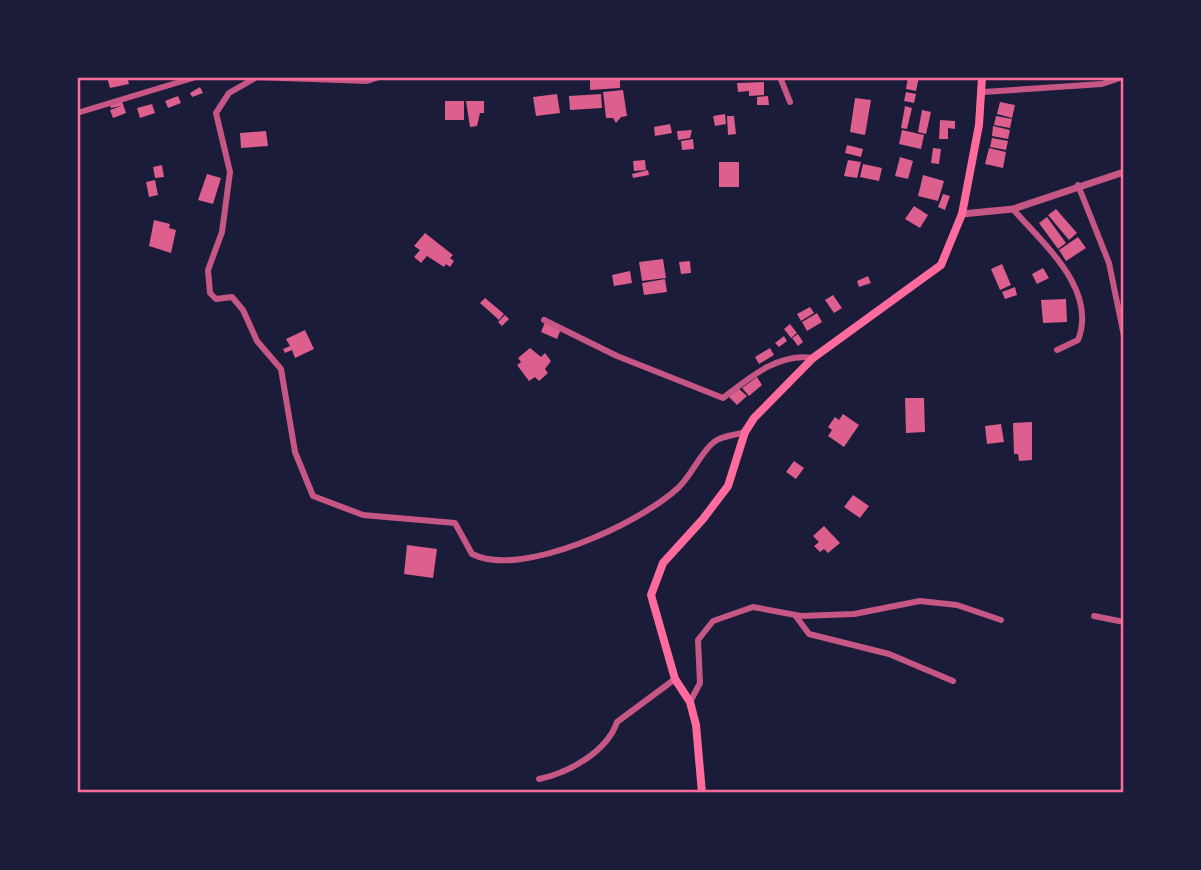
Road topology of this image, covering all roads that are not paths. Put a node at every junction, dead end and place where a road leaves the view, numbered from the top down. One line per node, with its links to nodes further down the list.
1 (197, 77): 10 (street)
2 (254, 77): 7 (street); 19 (street)
3 (379, 77): 7 (street)
4 (779, 77): 9 (street)
5 (982, 77): 8 (main road)
6 (1123, 77): 8 (street)
7 (304, 78)
8 (983, 92): 14 (main road)
9 (790, 102)
10 (77, 113)
11 (1124, 172): 12 (street)
12 (1078, 186): 13 (street); 16 (street)
13 (1013, 209): 14 (street); 17 (street)
14 (962, 214): 18 (main road)
15 (544, 320): 18 (street)
16 (1124, 336)
17 (1058, 350)
18 (813, 358): 19 (main road)
19 (745, 432): 24 (main road)
20 (795, 615): 22 (street); 25 (street); 26 (street)
21 (1094, 616): 23 (street)
22 (1001, 620)
23 (1124, 622)
24 (675, 679): 26 (main road); 27 (street)
25 (953, 681)
26 (690, 702): 28 (main road)
27 (539, 779)
28 (702, 793)

